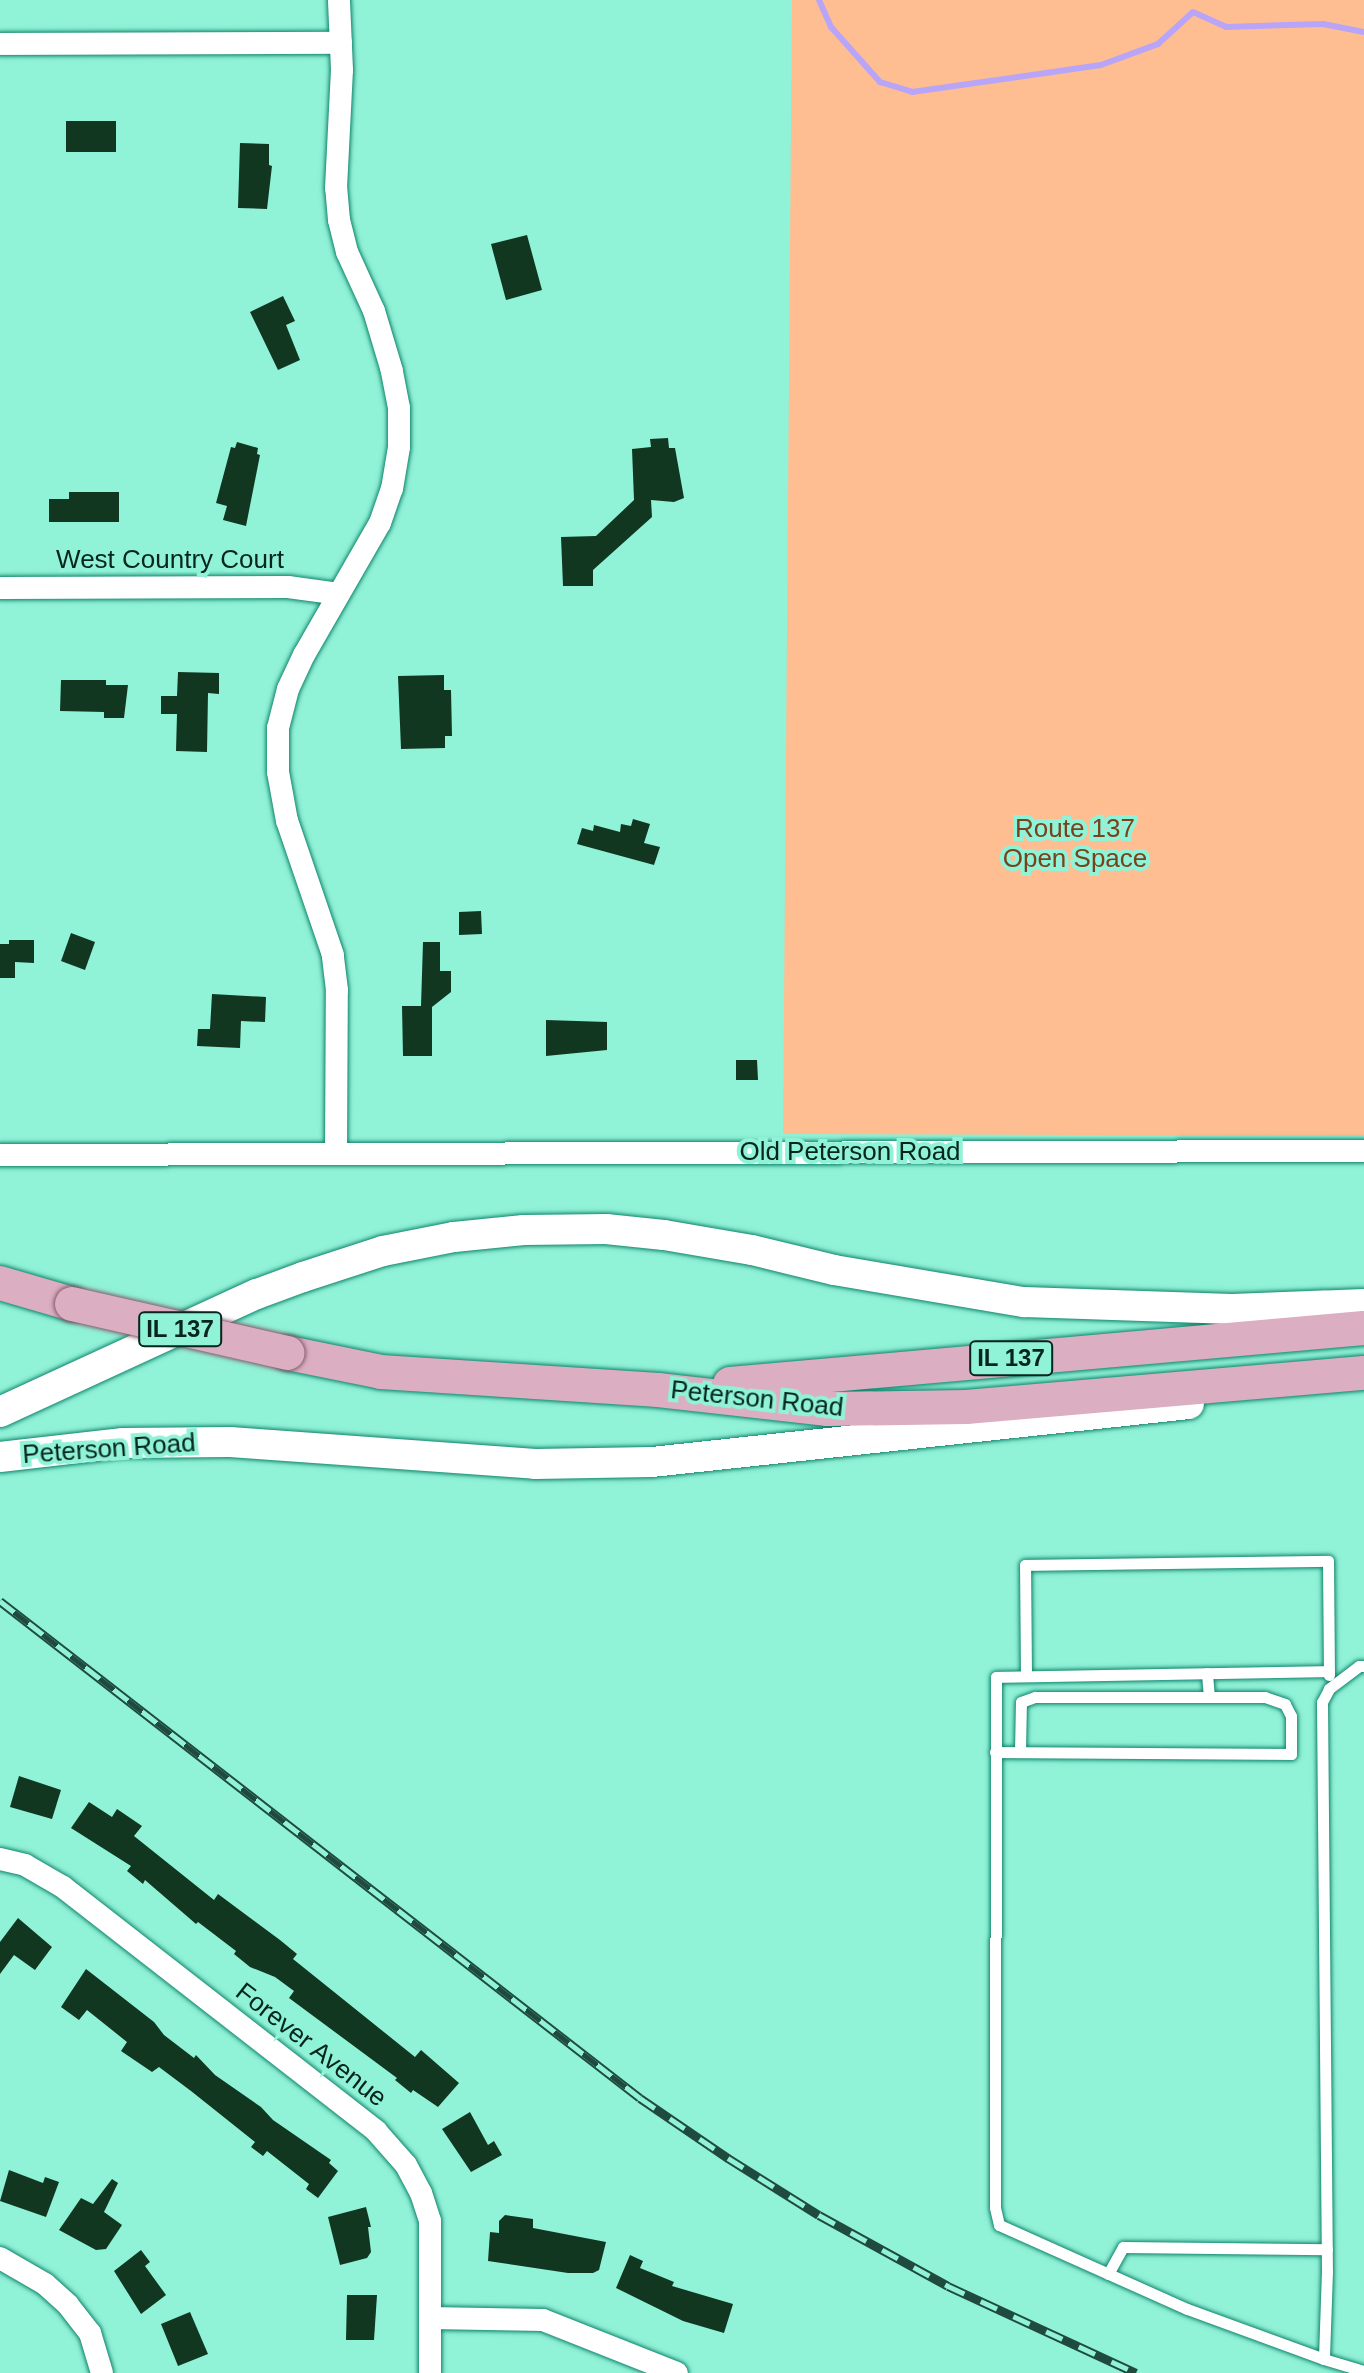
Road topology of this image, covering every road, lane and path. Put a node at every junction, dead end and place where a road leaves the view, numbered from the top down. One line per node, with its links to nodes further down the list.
1 (339, 0): 2 (street)
2 (341, 43): 3 (street); 5 (street)
3 (0, 44)
4 (0, 588): 5 (street, West Country Court)
5 (339, 594): 7 (street)
6 (1364, 1151): 7 (street, Old Peterson Road)
7 (336, 1154): 8 (street)
8 (0, 1155)
9 (0, 1283): 14 (main road, IL 137, bridge)
10 (1364, 1304): 15 (main road, Peterson Road)
11 (1364, 1328): 14 (main road, Peterson Road / IL 137)
12 (1364, 1373): 14 (main road, Peterson Road / IL 137)
13 (1364, 1382): 16 (main road, Peterson Road)
14 (658, 1390)
15 (0, 1412)
16 (0, 1457)
17 (1364, 1666): 21 (lane)
18 (1329, 1671): 19 (lane); 20 (lane); 21 (lane)
19 (1207, 1673): 20 (lane); 22 (lane)
20 (1026, 1675): 23 (lane)
21 (1329, 1689): 26 (lane)
22 (1209, 1697): 24 (lane); 24 (lane)
23 (995, 1752): 24 (lane); 28 (lane)
24 (1020, 1752)
25 (0, 1859): 29 (street, Forever Avenue)
26 (1327, 2249): 28 (lane); 30 (lane)
27 (0, 2258): 32 (street)
28 (1108, 2274): 30 (lane)
29 (430, 2318): 33 (street, Forever Avenue); 34 (street)
30 (1324, 2359): 31 (lane)
31 (1364, 2371)
32 (102, 2373)
33 (430, 2373)
34 (677, 2373)

